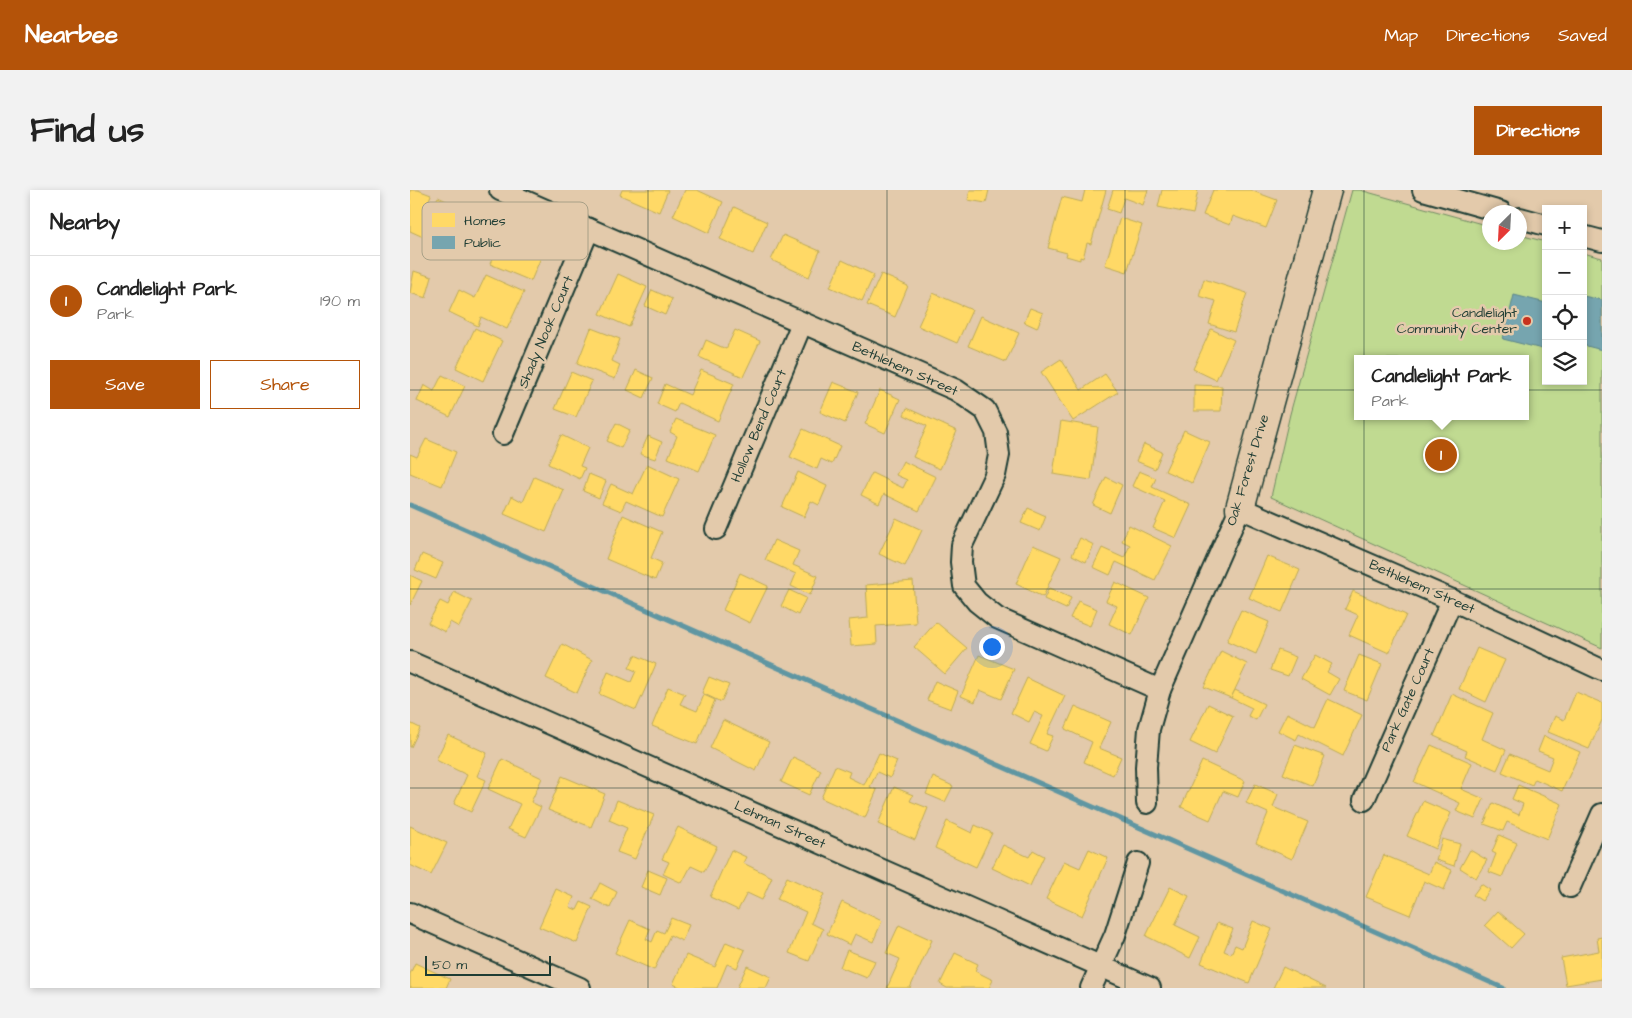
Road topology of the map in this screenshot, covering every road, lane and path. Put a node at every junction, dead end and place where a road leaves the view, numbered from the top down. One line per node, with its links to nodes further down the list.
1 (500, 190): 4 (street, Bethlehem Street)
2 (1327, 190): 14 (street, Oak Forest Drive)
3 (1423, 190): 5 (street)
4 (527, 202)
5 (1482, 207)
6 (1527, 220): 7 (street)
7 (1542, 224)
8 (589, 229): 12 (street, Bethlehem Street)
9 (1587, 237): 10 (street)
10 (1602, 241)
11 (576, 260): 13 (street, Shady Nook Court)
12 (802, 323): 15 (street, Hollow Bend Court); 19 (street, Bethlehem Street)
13 (503, 434)
14 (1240, 508): 16 (street, Bethlehem Street); 19 (street, Oak Forest Drive)
15 (716, 529)
16 (1452, 600): 18 (street, Bethlehem Street); 20 (street, Park Gate Court)
17 (410, 662): 26 (street, Lehman Street)
18 (1602, 670)
19 (1160, 690): 21 (street, Oak Forest Drive)
20 (1364, 800)
21 (1147, 803)
22 (1602, 814): 24 (street)
23 (1138, 863): 26 (street)
24 (1570, 887)
25 (410, 913): 27 (street)
26 (1101, 966): 28 (street); 29 (street, Lehman Street)
27 (580, 988)
28 (1091, 988)
29 (1150, 988)

